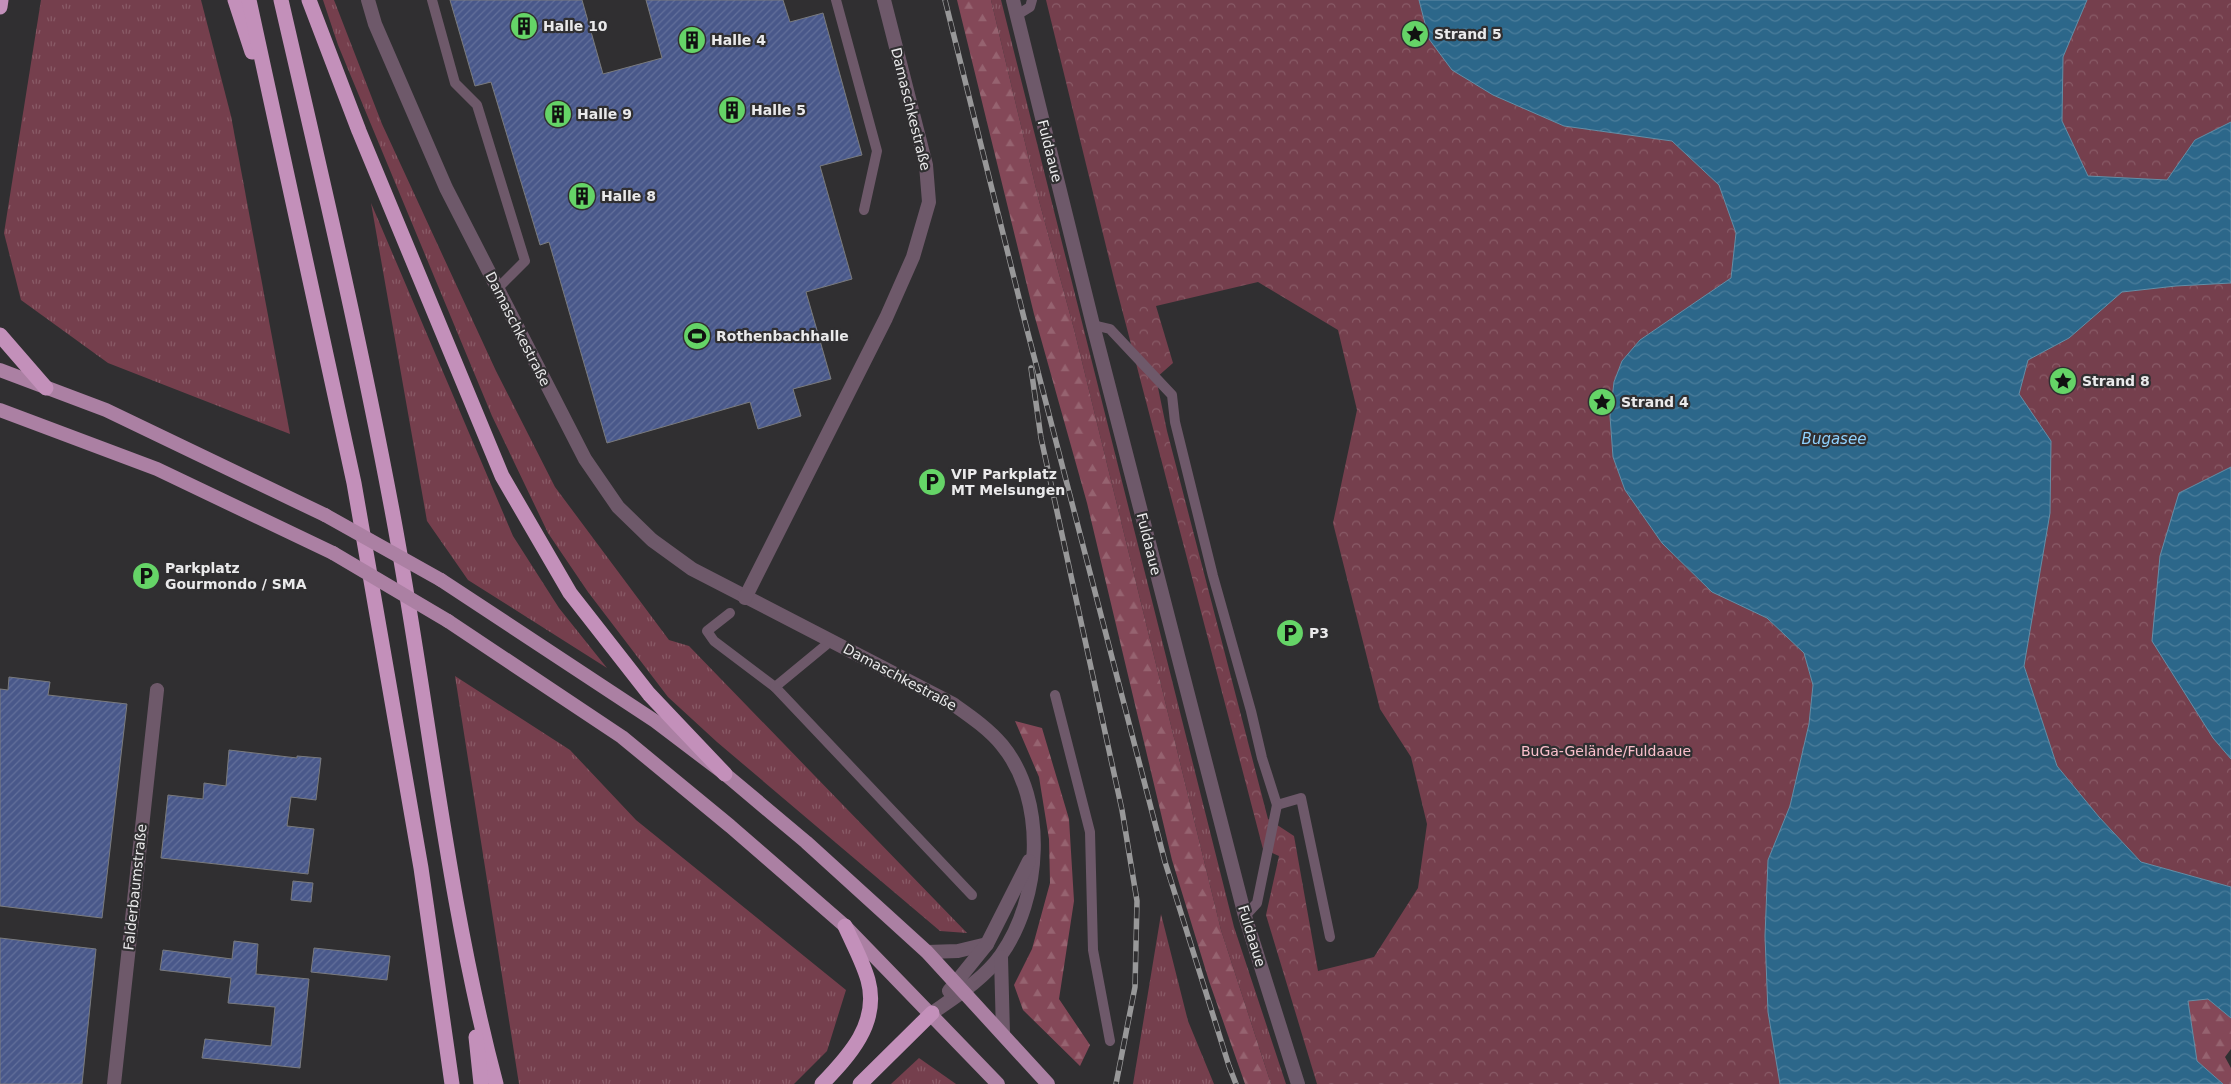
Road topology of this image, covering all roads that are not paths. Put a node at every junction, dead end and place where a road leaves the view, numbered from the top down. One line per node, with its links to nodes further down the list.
1 (1, 0): 12 (highway)
2 (235, 0): 14 (highway)
3 (249, 0): 14 (highway)
4 (280, 0): 34 (highway)
5 (308, 0): 28 (highway)
6 (368, 0): 16 (street, Damaschkestraße)
7 (432, 0): 16 (lane)
8 (836, 0): 15 (lane)
9 (884, 0): 22 (street, Damaschkestraße)
10 (1013, 0): 13 (street, Fuldaaue)
11 (1032, 0): 13 (lane)
12 (0, 7)
13 (1017, 15): 17 (street, Fuldaaue)
14 (278, 127): 44 (highway)
15 (864, 210)
16 (498, 288): 22 (street, Damaschkestraße)
17 (1093, 324): 29 (lane); 32 (street, Fuldaaue)
18 (0, 335): 20 (highway)
19 (0, 370): 20 (main road)
20 (46, 388): 28 (main road, bridge)
21 (0, 410): 33 (main road, bridge)
22 (745, 598): 24 (street, Damaschkestraße)
23 (730, 613): 25 (lane)
24 (832, 640): 25 (lane); 30 (street, Damaschkestraße)
25 (776, 687): 31 (lane)
26 (157, 690): 43 (street, Falderbaumstraße)
27 (1055, 695): 42 (lane)
28 (725, 774): 37 (main road)
29 (1276, 805): 32 (lane); 35 (lane)
30 (1034, 849): 36 (street, Damaschkestraße); 38 (street, Damaschkestraße)
31 (972, 896)
32 (1245, 916): 51 (street, Fuldaaue)
33 (846, 926): 40 (main road); 47 (highway)
34 (463, 934): 45 (highway); 46 (highway)
35 (1330, 936)
36 (987, 944): 37 (street); 39 (street, Damaschkestraße)
37 (927, 952): 39 (main road)
38 (1000, 956): 39 (street, Damaschkestraße); 41 (street)
39 (959, 987): 40 (street, Damaschkestraße); 41 (main road)
40 (932, 1013): 48 (highway); 49 (main road)
41 (1003, 1034): 50 (main road)
42 (1110, 1041)
43 (114, 1084)
44 (452, 1084)
45 (481, 1084)
46 (496, 1084)
47 (822, 1084)
48 (860, 1084)
49 (998, 1084)
50 (1048, 1084)
51 (1298, 1084)

